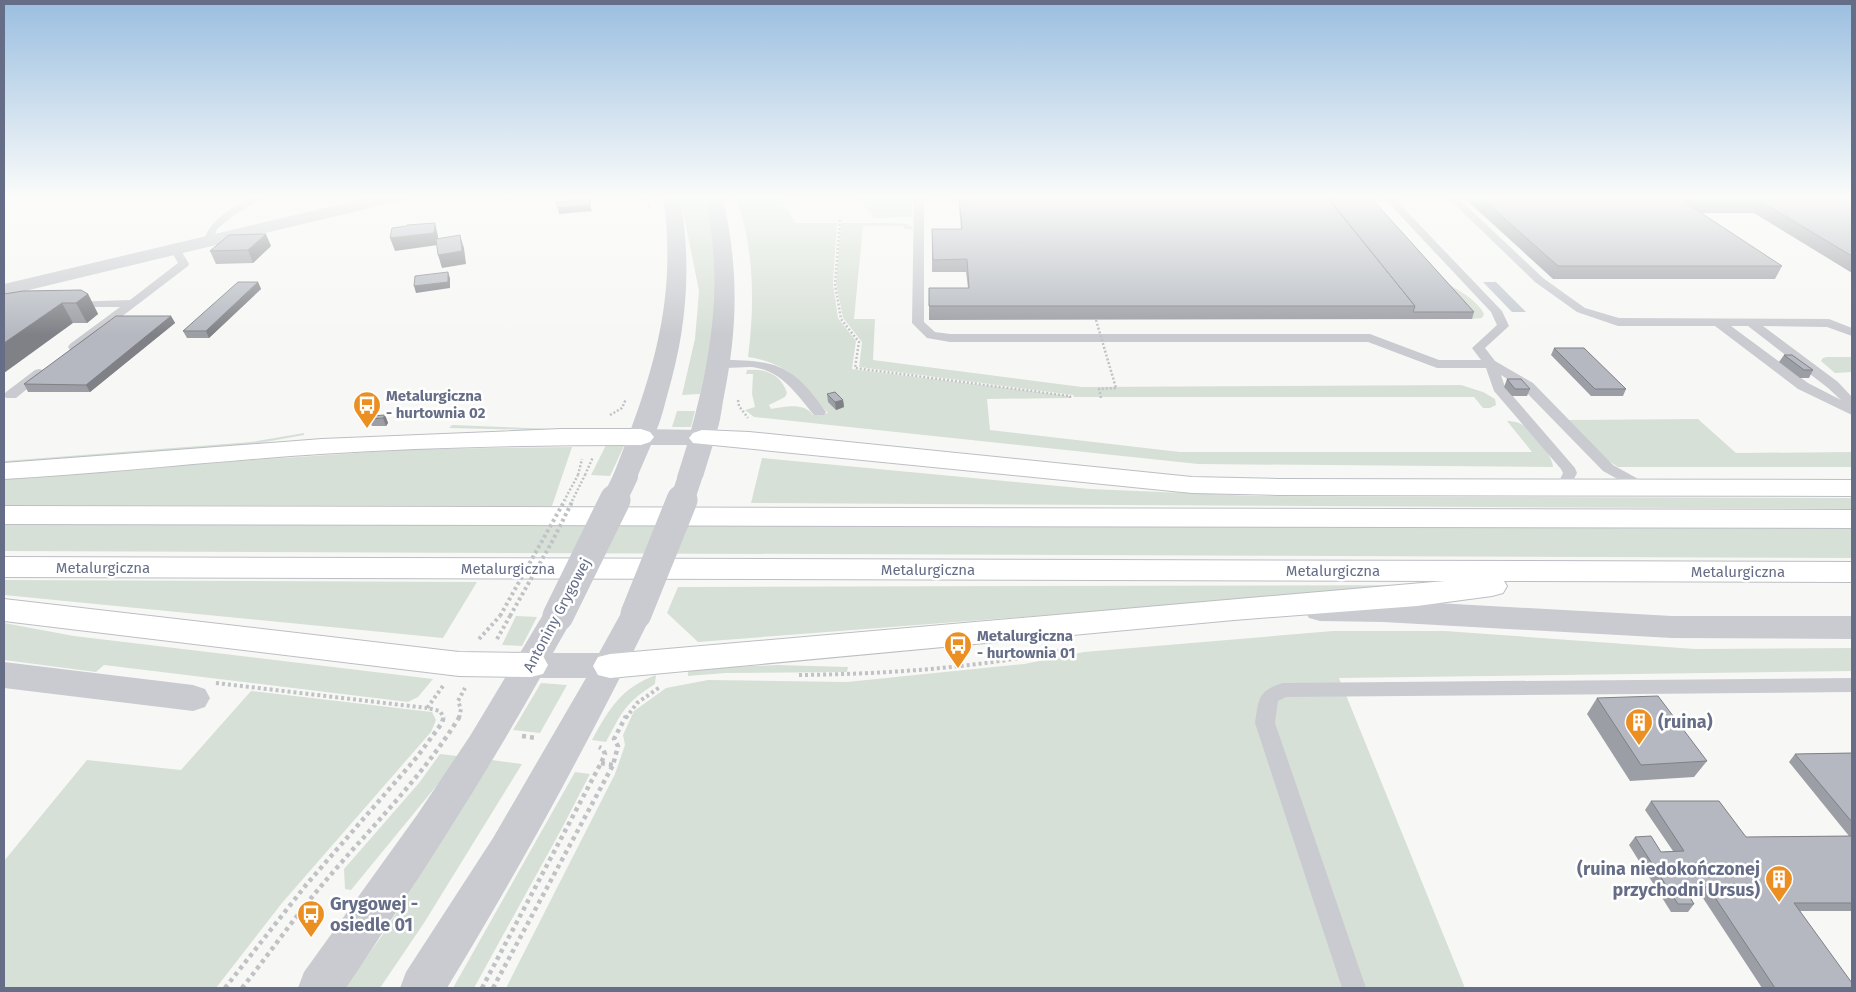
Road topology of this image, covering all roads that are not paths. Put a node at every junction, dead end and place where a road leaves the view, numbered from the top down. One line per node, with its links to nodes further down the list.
1 (203, 242): 7 (street)
2 (677, 242): 22 (street, Antoniny Grygowej)
3 (724, 242): 15 (street)
4 (919, 242): 16 (lane)
5 (1430, 242): 16 (lane)
6 (1499, 242): 11 (lane)
7 (175, 249): 8 (street); 9 (lane)
8 (4, 290)
9 (132, 303): 10 (lane); 14 (lane)
10 (57, 304)
11 (1719, 323): 12 (lane); 20 (lane)
12 (1751, 323): 13 (lane); 19 (lane)
13 (1852, 332)
14 (64, 354)
15 (719, 364): 21 (lane); 23 (street)
16 (1491, 364): 25 (lane); 26 (lane)
17 (49, 366): 18 (lane)
18 (11, 394)
19 (1852, 404)
20 (1852, 411)
21 (819, 412)
22 (641, 437): 23 (street); 24 (main road); 36 (street, Antoniny Grygowej, bridge)
23 (702, 438): 25 (main road); 37 (street, bridge)
24 (4, 471)
25 (1564, 486): 26 (main road)
26 (1644, 488): 27 (main road)
27 (1852, 488)
28 (4, 515): 29 (main road)
29 (1852, 519)
30 (4, 568): 31 (main road, Metalurgiczna)
31 (1623, 572): 32 (main road, Metalurgiczna); 33 (main road)
32 (1852, 572)
33 (1234, 609): 35 (street); 37 (main road)
34 (4, 610): 36 (main road)
35 (1852, 628)
36 (531, 665): 37 (street); 41 (street, Antoniny Grygowej)
37 (610, 666): 42 (street)
38 (4, 675): 40 (street)
39 (1852, 685): 43 (lane)
40 (193, 698)
41 (320, 988)
42 (422, 988)
43 (1354, 988)

